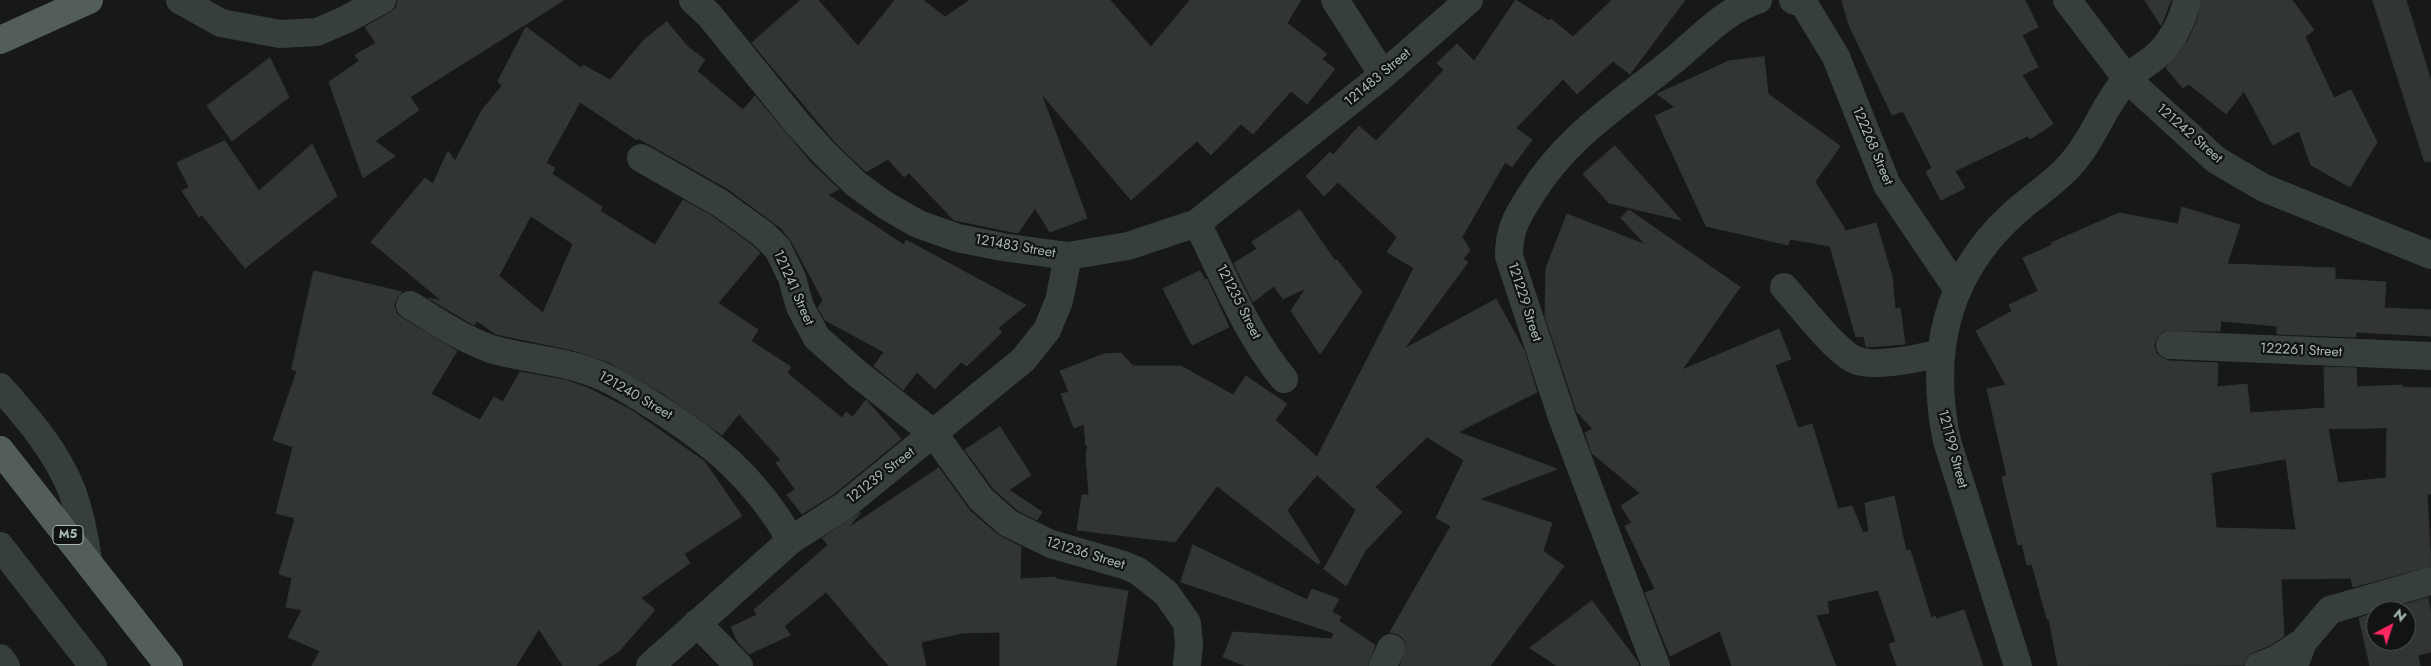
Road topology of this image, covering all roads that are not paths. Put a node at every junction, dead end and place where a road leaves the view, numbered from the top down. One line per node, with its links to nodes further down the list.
1 (90, 0): 11 (main road)
2 (180, 0): 3 (street)
3 (382, 0)
4 (693, 0): 17 (street, 121483 Street)
5 (1335, 0): 12 (street)
6 (1469, 0): 12 (street, 121483 Street)
7 (1758, 0): 41 (street, 121229 Street)
8 (1793, 0): 19 (street, 122268 Street)
9 (2067, 0): 13 (street, 121242 Street)
10 (2187, 0): 13 (street, 121199 Street)
11 (0, 40)
12 (1383, 75): 15 (street, 121483 Street)
13 (2127, 78): 16 (street, 121242 Street); 19 (street, 121199 Street)
14 (641, 158): 26 (street, 121241 Street)
15 (1197, 223): 17 (street, 121483 Street); 24 (street, 121235 Street)
16 (2431, 254)
17 (1068, 256): 26 (street, 121239 Street)
18 (1784, 288): 22 (street)
19 (1958, 290): 22 (street, 121199 Street)
20 (410, 305): 28 (street, 121240 Street)
21 (2170, 345): 23 (street, 122261 Street)
22 (1940, 353): 42 (street, 121199 Street)
23 (2431, 356)
24 (1284, 379)
25 (0, 386): 30 (street)
26 (934, 434): 28 (street, 121239 Street); 35 (street, 121236 Street)
27 (0, 450): 30 (main road, M5)
28 (791, 540): 32 (street, 121239 Street)
29 (0, 546): 37 (street)
30 (88, 562): 38 (main road, M5)
31 (2431, 581): 33 (street)
32 (697, 623): 39 (street, 121239 Street); 40 (street)
33 (2299, 654): 43 (street)
34 (0, 658): 36 (street)
35 (1187, 664)
36 (6, 666)
37 (93, 666)
38 (169, 666)
39 (650, 666)
40 (739, 666)
41 (1656, 666)
42 (2018, 666)
43 (2259, 666)

